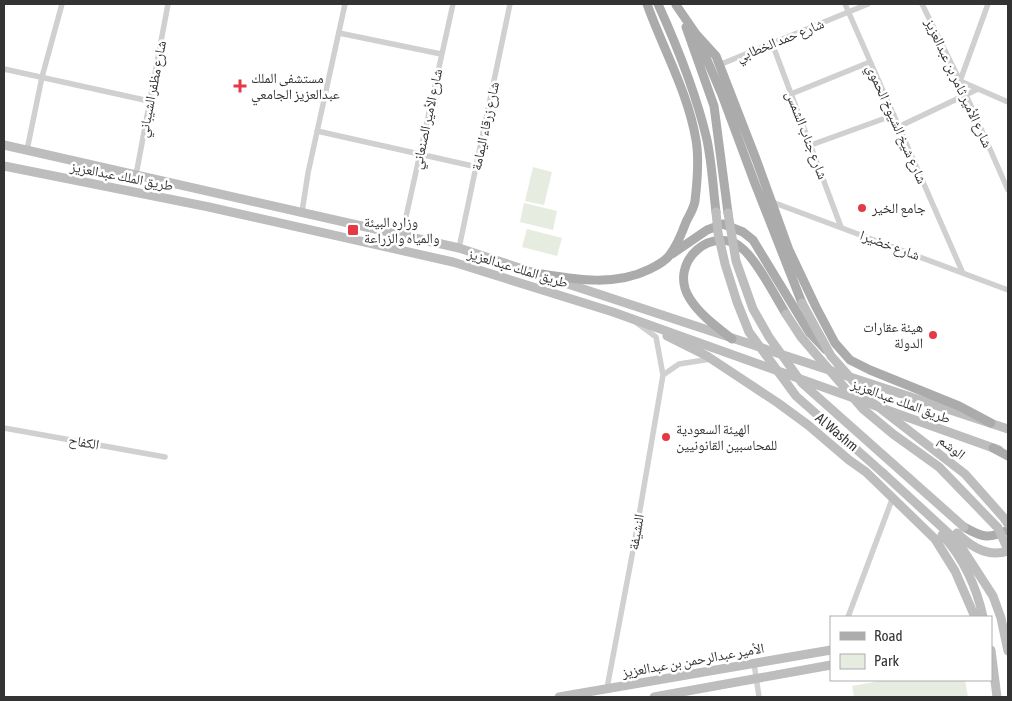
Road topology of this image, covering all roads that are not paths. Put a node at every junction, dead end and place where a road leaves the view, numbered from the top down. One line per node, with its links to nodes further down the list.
1 (62, 4): 21 (street)
2 (168, 4): 26 (street, شارع مظفر الشيباني)
3 (345, 4): 14 (street)
4 (453, 4): 17 (street, شارع الأمير الصنعاني)
5 (510, 4): 36 (street, شارع زرقاء اليمامة)
6 (647, 4): 46 (main road)
7 (658, 4): 41 (main road)
8 (845, 4): 13 (street, شارع شيخ الشيوخ الحموي)
9 (868, 4): 13 (street, شارع حمد الخطابي)
10 (922, 4): 22 (street, شارع الأمير ثامر بن عبدالعزيز)
11 (988, 4): 22 (street)
12 (676, 5): 15 (main road); 42 (main road)
13 (849, 12): 16 (street, شارع حمد الخطابي); 18 (street, شارع شيخ الشيوخ الحموي)
14 (339, 33): 17 (street); 30 (street)
15 (696, 34): 19 (main road); 50 (main road)
16 (772, 43): 19 (street, شارع حمد الخطابي); 24 (street, شارع جناب الشمس)
17 (441, 54): 34 (street, شارع الأمير الصنعاني)
18 (870, 62): 24 (street); 28 (street, شارع شيخ الشيوخ الحموي)
19 (719, 65): 39 (main road)
20 (4, 70): 21 (street)
21 (42, 77): 26 (street); 33 (street)
22 (960, 81): 23 (street); 25 (street, شارع الأمير ثامر بن عبدالعزيز)
23 (978, 89): 25 (street); 27 (street)
24 (791, 94): 32 (street, شارع جناب الشمس)
25 (966, 96): 29 (street); 38 (street, شارع الأمير ثامر بن عبدالعزيز)
26 (149, 101): 37 (street, شارع مظفر الشيباني)
27 (1008, 102)
28 (894, 115): 29 (street, شارع شيخ الشيوخ الحموي); 32 (street)
29 (898, 127): 47 (street, شارع شيخ الشيوخ الحموي)
30 (317, 132): 34 (street); 40 (street)
31 (4, 145): 33 (street, طريق الملك عبدالعزيز)
32 (811, 145): 43 (street, شارع جناب الشمس)
33 (27, 150): 37 (street, طريق الملك عبدالعزيز)
34 (421, 155): 36 (street); 44 (street, شارع الأمير الصنعاني)
35 (4, 166): 52 (street, طريق الملك عبدالعزيز)
36 (477, 166): 45 (street, شارع زرقاء اليمامة)
37 (136, 175): 40 (street, طريق الملك عبدالعزيز)
38 (1008, 190)
39 (772, 202): 43 (street, شارع خضيرا); 57 (main road)
40 (302, 212): 44 (street, طريق الملك عبدالعزيز)
41 (716, 212): 63 (street, bridge)
42 (728, 213): 66 (street, bridge)
43 (841, 227): 47 (street, شارع خضيرا)
44 (402, 235): 45 (street, طريق الملك عبدالعزيز)
45 (458, 248): 48 (street, طريق الملك عبدالعزيز)
46 (668, 256): 48 (main road); 54 (main road)
47 (962, 271): 49 (street, شارع خضيرا)
48 (542, 274): 53 (street, طريق الملك عبدالعزيز)
49 (1008, 288)
50 (802, 303): 54 (street, الوشم, bridge)
51 (786, 314): 53 (main road); 68 (street, bridge)
52 (633, 320): 55 (street, Al Washm); 56 (street); 60 (street, طريق الملك عبدالعزيز)
53 (732, 339): 57 (street, طريق الملك عبدالعزيز)
54 (831, 356): 65 (street, الوشم, bridge)
55 (711, 359): 56 (street); 64 (street, Al Washm)
56 (663, 375): 79 (street, النشيفة)
57 (992, 423): 59 (street, طريق الملك عبدالعزيز)
58 (4, 428): 62 (street, الكفاح)
59 (1008, 429)
60 (993, 448): 61 (main road)
61 (1008, 455)
62 (165, 458)
63 (883, 473): 68 (street); 71 (street); 73 (street)
64 (893, 497): 69 (street); 70 (street, Al Washm)
65 (1007, 522)
66 (964, 528): 67 (main road)
67 (1008, 530)
68 (1008, 551)
69 (848, 616)
70 (975, 616)
71 (983, 616)
72 (830, 650): 75 (street, الأمير عبدالرحمن بن عبدالعزيز)
73 (1008, 651)
74 (992, 660): 84 (street)
75 (754, 663): 77 (street); 79 (street, الأمير عبدالرحمن بن عبدالعزيز)
76 (830, 665): 77 (street, الأمير عبدالرحمن بن عبدالعزيز)
77 (756, 678): 81 (street, الأمير عبدالرحمن بن عبدالعزيز); 82 (street)
78 (989, 681): 83 (street)
79 (607, 688): 80 (street, الأمير عبدالرحمن بن عبدالعزيز)
80 (559, 697)
81 (654, 697)
82 (759, 697)
83 (993, 697)
84 (997, 697)

